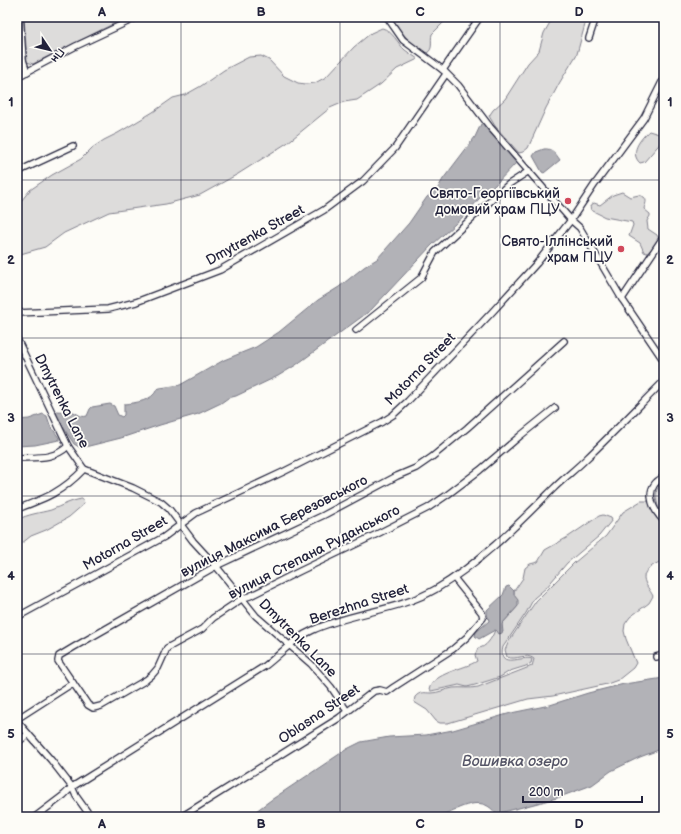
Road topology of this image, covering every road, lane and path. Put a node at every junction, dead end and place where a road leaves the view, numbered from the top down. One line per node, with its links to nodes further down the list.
1 (20, 17): 7 (street)
2 (138, 17): 8 (street)
3 (387, 17): 9 (street)
4 (480, 17): 9 (street, Dmytrenka Street)
5 (596, 17): 6 (street)
6 (589, 38)
7 (20, 60): 8 (street)
8 (27, 72): 10 (street)
9 (445, 72): 13 (street); 18 (street, Dmytrenka Street)
10 (17, 77)
11 (664, 78): 15 (street, Motorna Street)
12 (73, 146): 14 (street)
13 (529, 171): 15 (street); 19 (street)
14 (17, 172)
15 (571, 220): 17 (street); 31 (street, Motorna Street)
16 (664, 236): 17 (street)
17 (622, 299): 22 (street)
18 (17, 313)
19 (356, 330)
20 (17, 339): 25 (street, Dmytrenka Lane)
21 (564, 341): 32 (street, вулиця Максима Березовського)
22 (664, 361)
23 (664, 381): 33 (street, Berezhna Street)
24 (555, 408): 34 (street, вулиця Степана Руданського)
25 (68, 446): 26 (street); 27 (street, Dmytrenka Lane)
26 (17, 458)
27 (84, 468): 29 (street); 31 (street, Dmytrenka Lane)
28 (664, 477): 30 (street)
29 (17, 509)
30 (664, 522)
31 (181, 524): 32 (street, Dmytrenka Lane); 35 (street, Motorna Street)
32 (216, 566): 34 (street, Dmytrenka Lane); 39 (street, вулиця Максима Березовського)
33 (454, 578): 36 (street, Berezhna Street); 40 (street, Oblasna Street)
34 (243, 598): 36 (street, Dmytrenka Lane); 39 (street, вулиця Степана Руданського)
35 (17, 617)
36 (289, 644): 40 (street, Dmytrenka Lane); 44 (street, Berezhna Street)
37 (664, 654): 38 (street)
38 (656, 657)
39 (73, 683): 41 (street)
40 (347, 711): 47 (street, Oblasna Street)
41 (17, 720): 42 (street)
42 (28, 734): 43 (street); 44 (street)
43 (17, 743)
44 (72, 787): 45 (street, Berezhna Street); 46 (street)
45 (35, 817)
46 (91, 817)
47 (181, 817)

